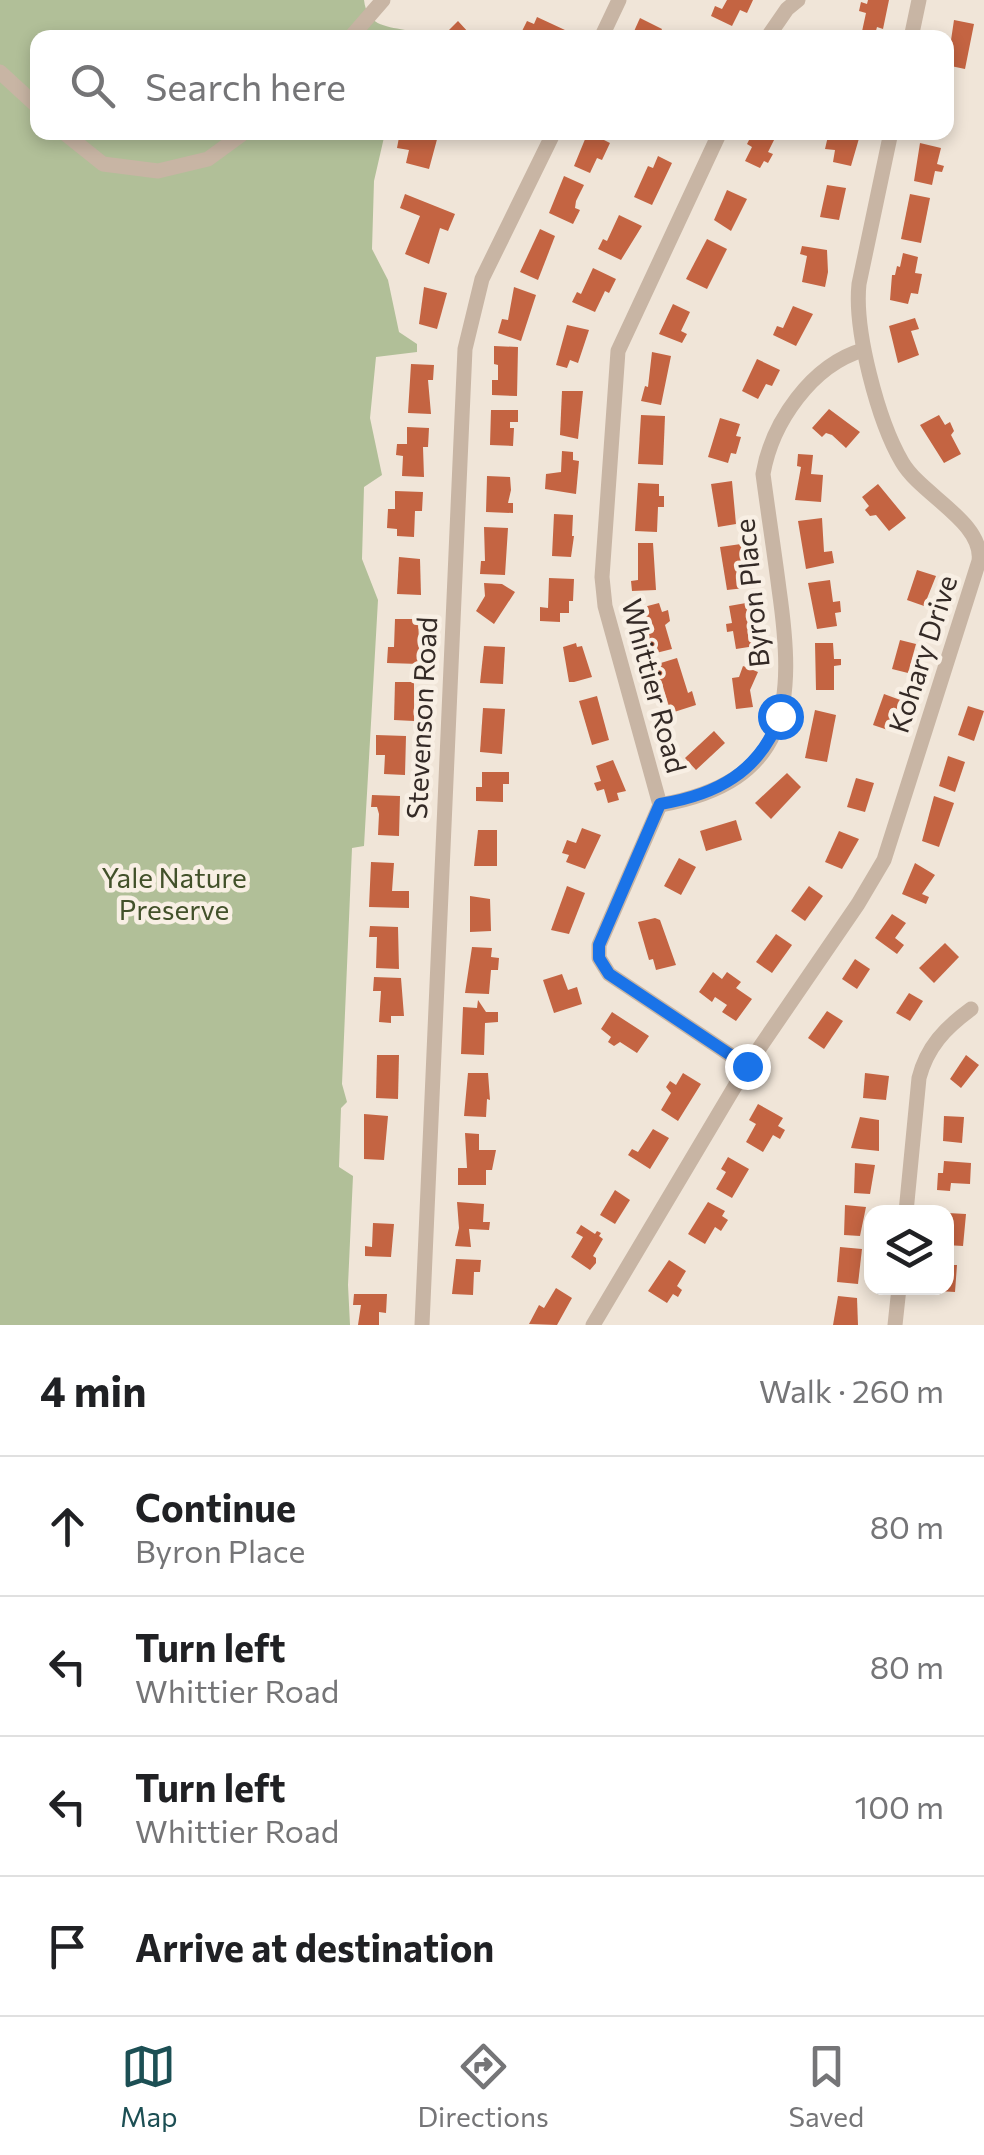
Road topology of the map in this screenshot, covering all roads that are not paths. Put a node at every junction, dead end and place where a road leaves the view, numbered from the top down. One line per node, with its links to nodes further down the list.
1 (619, 0): 6 (street)
2 (798, 0): 7 (street)
3 (919, 0): 8 (street)
4 (378, 5): 5 (street)
5 (357, 30)
6 (605, 30)
7 (772, 30)
8 (913, 30)
9 (0, 72): 10 (street)
10 (30, 100)
11 (73, 140): 12 (street)
12 (234, 140)
13 (550, 140): 22 (street, Stevenson Road)
14 (716, 140): 17 (street, Whittier Road)
15 (889, 140): 16 (street, Kohary Drive)
16 (863, 350): 17 (street, Byron Place); 19 (street, Kohary Drive)
17 (660, 804): 19 (street, Whittier Road)
18 (970, 1009): 20 (street)
19 (747, 1066): 23 (street, Kohary Drive)
20 (907, 1205)
21 (898, 1295): 24 (street)
22 (422, 1325)
23 (593, 1325)
24 (895, 1325)

